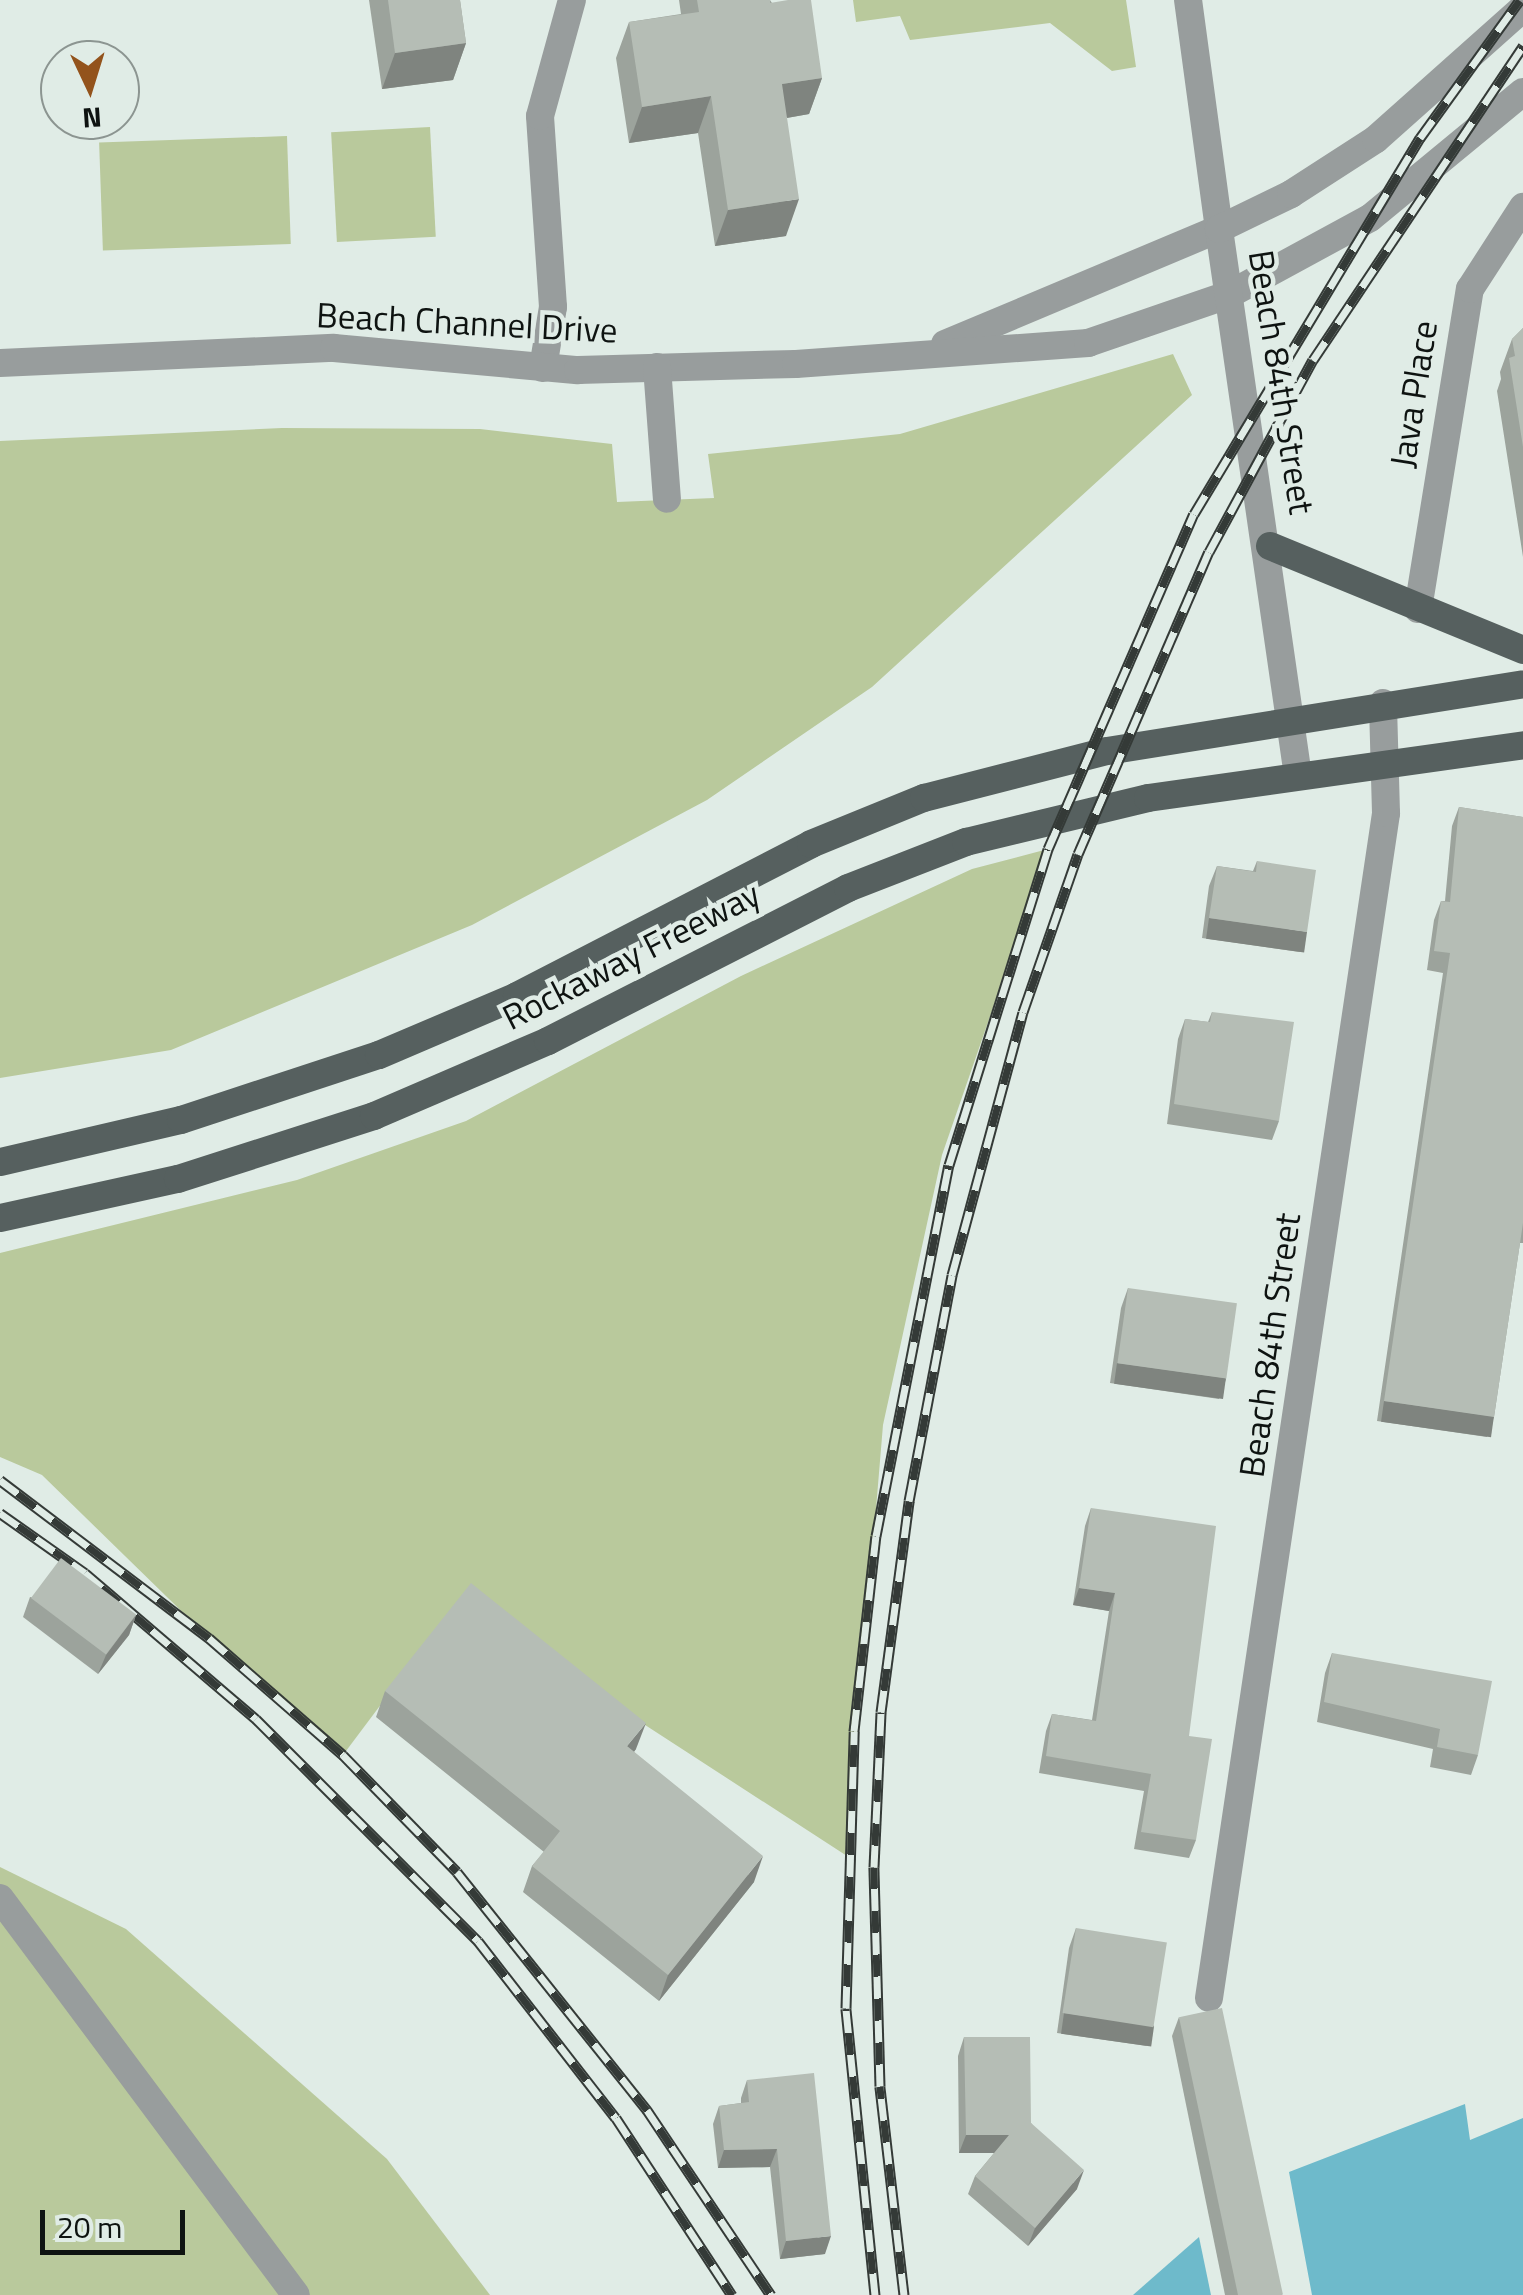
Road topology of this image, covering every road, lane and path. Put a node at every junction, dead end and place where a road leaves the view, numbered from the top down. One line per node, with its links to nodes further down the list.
1 (572, 0): 11 (street)
2 (1188, 0): 6 (street, Beach 84th Street)
3 (1523, 8): 6 (street)
4 (1523, 92): 7 (street)
5 (1523, 207): 14 (street, Java Place)
6 (1220, 229): 7 (street, Beach 84th Street); 8 (street, Beach Channel Drive)
7 (1230, 294): 8 (street, Beach Channel Drive); 13 (street, Beach 84th Street)
8 (930, 351): 10 (street, Beach Channel Drive)
9 (0, 363): 11 (street, Beach Channel Drive)
10 (656, 367): 11 (street, Beach Channel Drive); 12 (street)
11 (543, 368)
12 (667, 499)
13 (1270, 546): 14 (main road); 18 (street, Beach 84th Street)
14 (1418, 609): 15 (main road)
15 (1523, 650)
16 (1523, 684): 17 (main road)
17 (1383, 703): 18 (main road); 20 (street, Beach 84th Street)
18 (1292, 720): 21 (street, Beach 84th Street); 22 (main road, Rockaway Freeway)
19 (1523, 745): 20 (main road)
20 (1389, 763): 21 (main road); 25 (street, Beach 84th Street)
21 (1298, 776): 23 (main road, Rockaway Freeway)
22 (0, 1162)
23 (0, 1218)
24 (0, 1898): 26 (street)
25 (1210, 1998)
26 (296, 2295)

